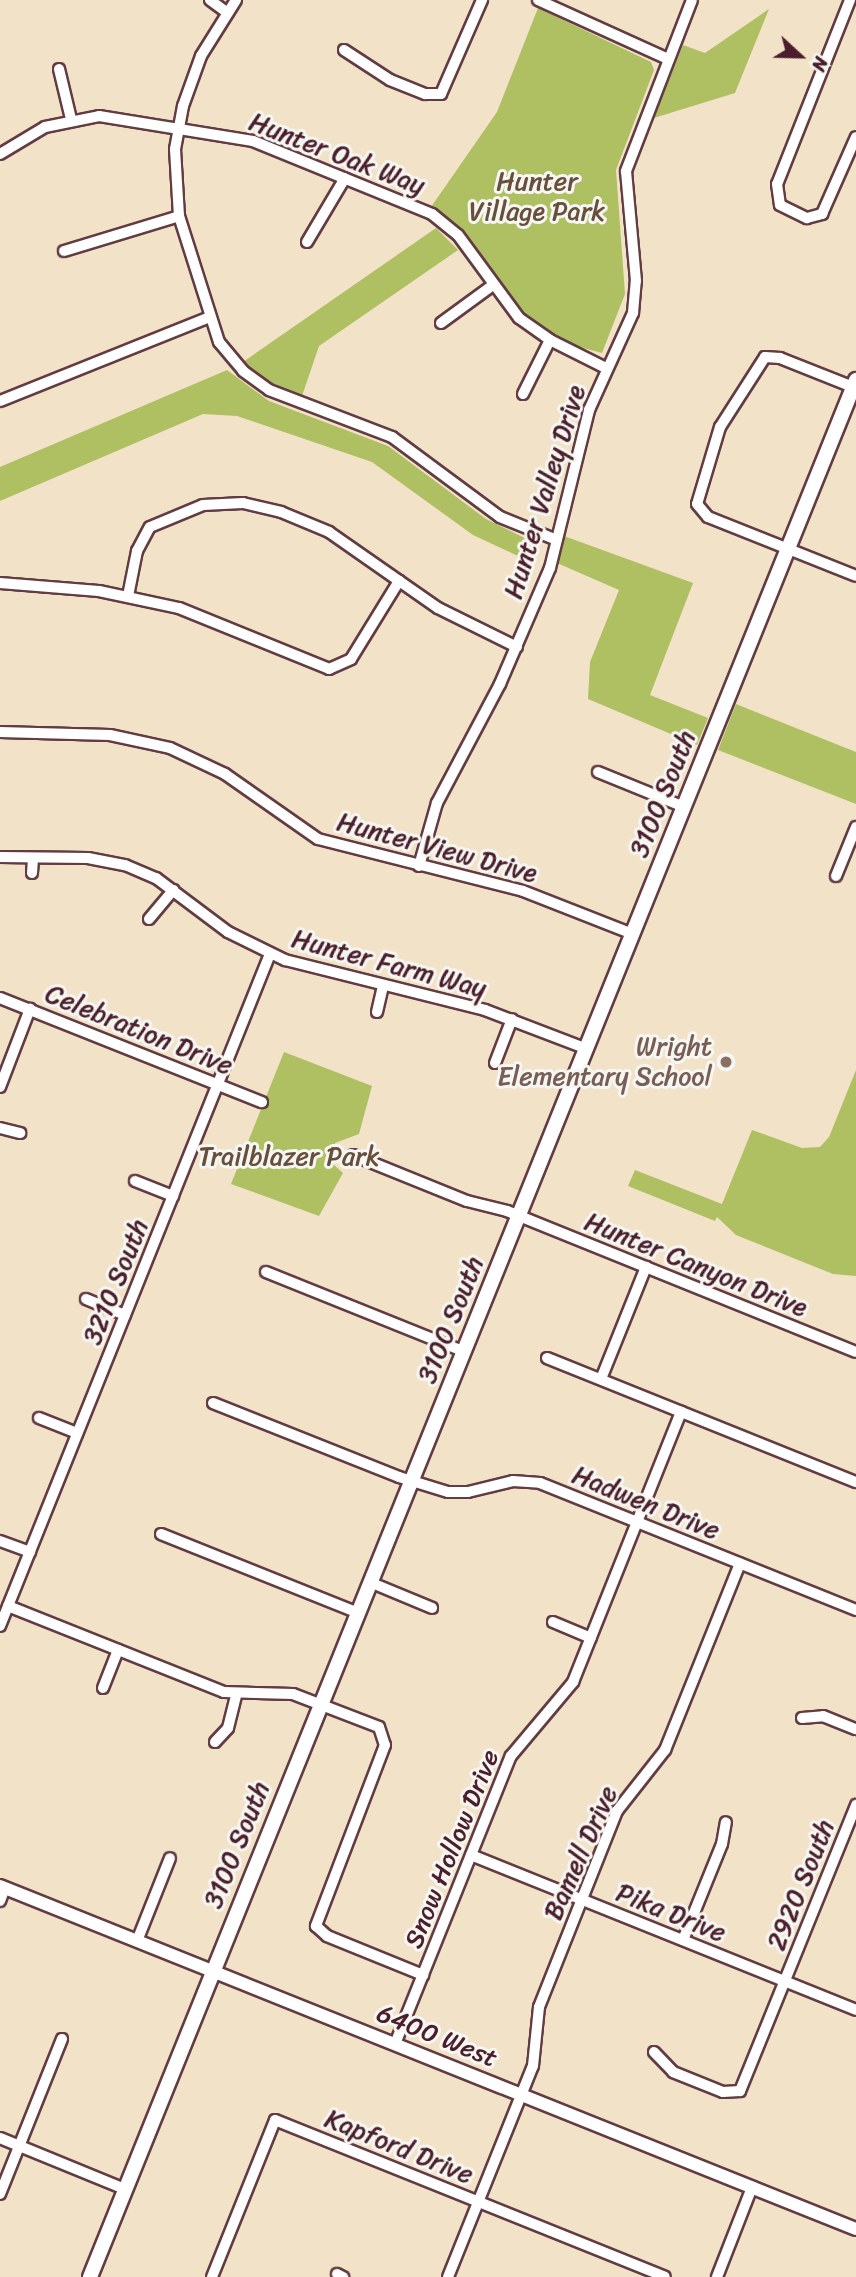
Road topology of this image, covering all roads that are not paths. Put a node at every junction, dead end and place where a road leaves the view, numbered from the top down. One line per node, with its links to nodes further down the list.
1 (210, 0): 8 (street)
2 (236, 0): 8 (street)
3 (482, 0): 9 (street)
4 (538, 0): 7 (street)
5 (692, 0): 10 (street, Hunter Valley Drive)
6 (850, 0): 14 (street)
7 (552, 3): 10 (street)
8 (228, 13): 13 (street)
9 (344, 50)
10 (668, 59): 24 (street, Hunter Valley Drive)
11 (59, 69): 12 (street)
12 (71, 120): 13 (street, Hunter Oak Way); 15 (street, Hunter Oak Way)
13 (178, 126): 16 (street, Hunter Oak Way); 17 (street)
14 (856, 137)
15 (0, 154)
16 (345, 178): 18 (street); 20 (street, Hunter Oak Way)
17 (179, 216): 19 (street); 21 (street)
18 (307, 242)
19 (64, 251)
20 (493, 285): 22 (street); 23 (street, Hunter Oak Way)
21 (208, 318): 27 (street); 28 (street)
22 (441, 323)
23 (550, 340): 24 (street, Hunter Oak Way); 26 (street)
24 (606, 368): 28 (street, Hunter Valley Drive)
25 (855, 384): 29 (main road, 3100 South); 29 (street)
26 (523, 394)
27 (0, 401)
28 (557, 540): 34 (street, Hunter Valley Drive)
29 (788, 549): 30 (street); 37 (main road, 3100 South)
30 (856, 576)
31 (399, 581): 33 (street); 33 (street); 34 (street)
32 (0, 583): 33 (street)
33 (128, 596)
34 (517, 647): 41 (street, Hunter Valley Drive)
35 (0, 732): 41 (street, Hunter View Drive)
36 (598, 772): 37 (street)
37 (684, 807): 46 (main road, 3100 South)
38 (856, 827): 43 (street)
39 (0, 857): 40 (street, Hunter Farm Way)
40 (33, 858): 42 (street); 44 (street, Hunter Farm Way)
41 (419, 866): 46 (street, Hunter View Drive)
42 (32, 873)
43 (836, 876)
44 (173, 890): 45 (street); 47 (street, Hunter Farm Way)
45 (149, 919)
46 (633, 934): 53 (main road, 3100 South)
47 (271, 954): 48 (street, Hunter Farm Way); 55 (street, 3210 South)
48 (383, 986): 51 (street); 52 (street, Hunter Farm Way)
49 (0, 998): 50 (street, Celebration Drive)
50 (30, 1009): 55 (street, Celebration Drive); 56 (street)
51 (377, 1012)
52 (512, 1019): 53 (street, Hunter Farm Way); 54 (street)
53 (587, 1049): 63 (main road, 3100 South)
54 (495, 1063)
55 (218, 1084): 57 (street, Celebration Drive); 62 (street, 3210 South)
56 (0, 1087)
57 (262, 1102)
58 (0, 1128): 59 (street)
59 (20, 1133)
60 (353, 1155): 63 (street, Hunter Canyon Drive)
61 (135, 1181): 62 (street)
62 (173, 1196): 67 (street, 3210 South)
63 (520, 1216): 64 (street, Hunter Canyon Drive); 68 (main road, 3100 South)
64 (646, 1267): 69 (street, Hunter Canyon Drive); 71 (street)
65 (266, 1272): 68 (street)
66 (86, 1299): 67 (street)
67 (125, 1315): 75 (street, 3210 South)
68 (465, 1352): 76 (main road, 3100 South)
69 (856, 1352)
70 (548, 1358): 71 (street)
71 (601, 1379): 73 (street)
72 (214, 1403): 76 (street, Hadwen Drive)
73 (681, 1412): 77 (street); 78 (street, Snow Hollow Drive)
74 (39, 1418): 75 (street)
75 (77, 1433): 81 (street, 3210 South)
76 (413, 1481): 78 (street, Hadwen Drive); 83 (main road, 3100 South)
77 (856, 1482)
78 (637, 1522): 82 (street, Hadwen Drive); 90 (street, Snow Hollow Drive)
79 (161, 1534): 87 (street)
80 (0, 1541): 81 (street)
81 (30, 1552): 84 (street, 3210 South)
82 (740, 1563): 86 (street, Hadwen Drive); 103 (street, Bamell Drive)
83 (372, 1583): 85 (street); 87 (main road, 3100 South)
84 (8, 1605): 89 (street, 3210 South); 91 (street)
85 (432, 1608)
86 (856, 1611)
87 (359, 1613): 94 (main road, 3100 South)
88 (553, 1622): 90 (street)
89 (0, 1626)
90 (591, 1637): 100 (street, Snow Hollow Drive)
91 (118, 1650): 92 (street); 93 (street)
92 (103, 1688)
93 (236, 1695): 94 (street); 97 (street)
94 (320, 1703): 107 (main road, 3100 South); 108 (street)
95 (802, 1718): 96 (street)
96 (856, 1728)
97 (215, 1742)
98 (856, 1805): 109 (street, 2920 South)
99 (726, 1822): 105 (street)
100 (471, 1855): 103 (street, Pika Drive); 108 (street, Snow Hollow Drive)
101 (170, 1858): 106 (street)
102 (3, 1887): 104 (street); 106 (street, 6400 West)
103 (582, 1900): 105 (street, Pika Drive); 114 (street, Bamell Drive)
104 (0, 1901)
105 (683, 1940): 109 (street, Pika Drive)
106 (137, 1941): 107 (street, 6400 West)
107 (213, 1971): 112 (street, 6400 West); 118 (main road, 3100 South)
108 (423, 1975): 112 (street, Snow Hollow Drive)
109 (785, 1981): 110 (street, Pika Drive); 113 (street, 2920 South)
110 (856, 2010)
111 (62, 2039): 116 (street)
112 (396, 2044): 114 (street, 6400 West)
113 (654, 2052)
114 (521, 2094): 117 (street, 6400 West); 120 (street, Bamell Drive)
115 (0, 2138): 116 (street)
116 (19, 2146): 118 (street); 119 (street)
117 (752, 2188): 121 (street, 6400 West); 126 (street)
118 (125, 2189): 122 (main road, 3100 South)
119 (0, 2194)
120 (479, 2202): 123 (street, Kapford Drive); 124 (street, Bamell Drive); 125 (street, Kapford Drive)
121 (856, 2229)
122 (90, 2277)
123 (212, 2277)
124 (448, 2277)
125 (665, 2277)
126 (717, 2277)

